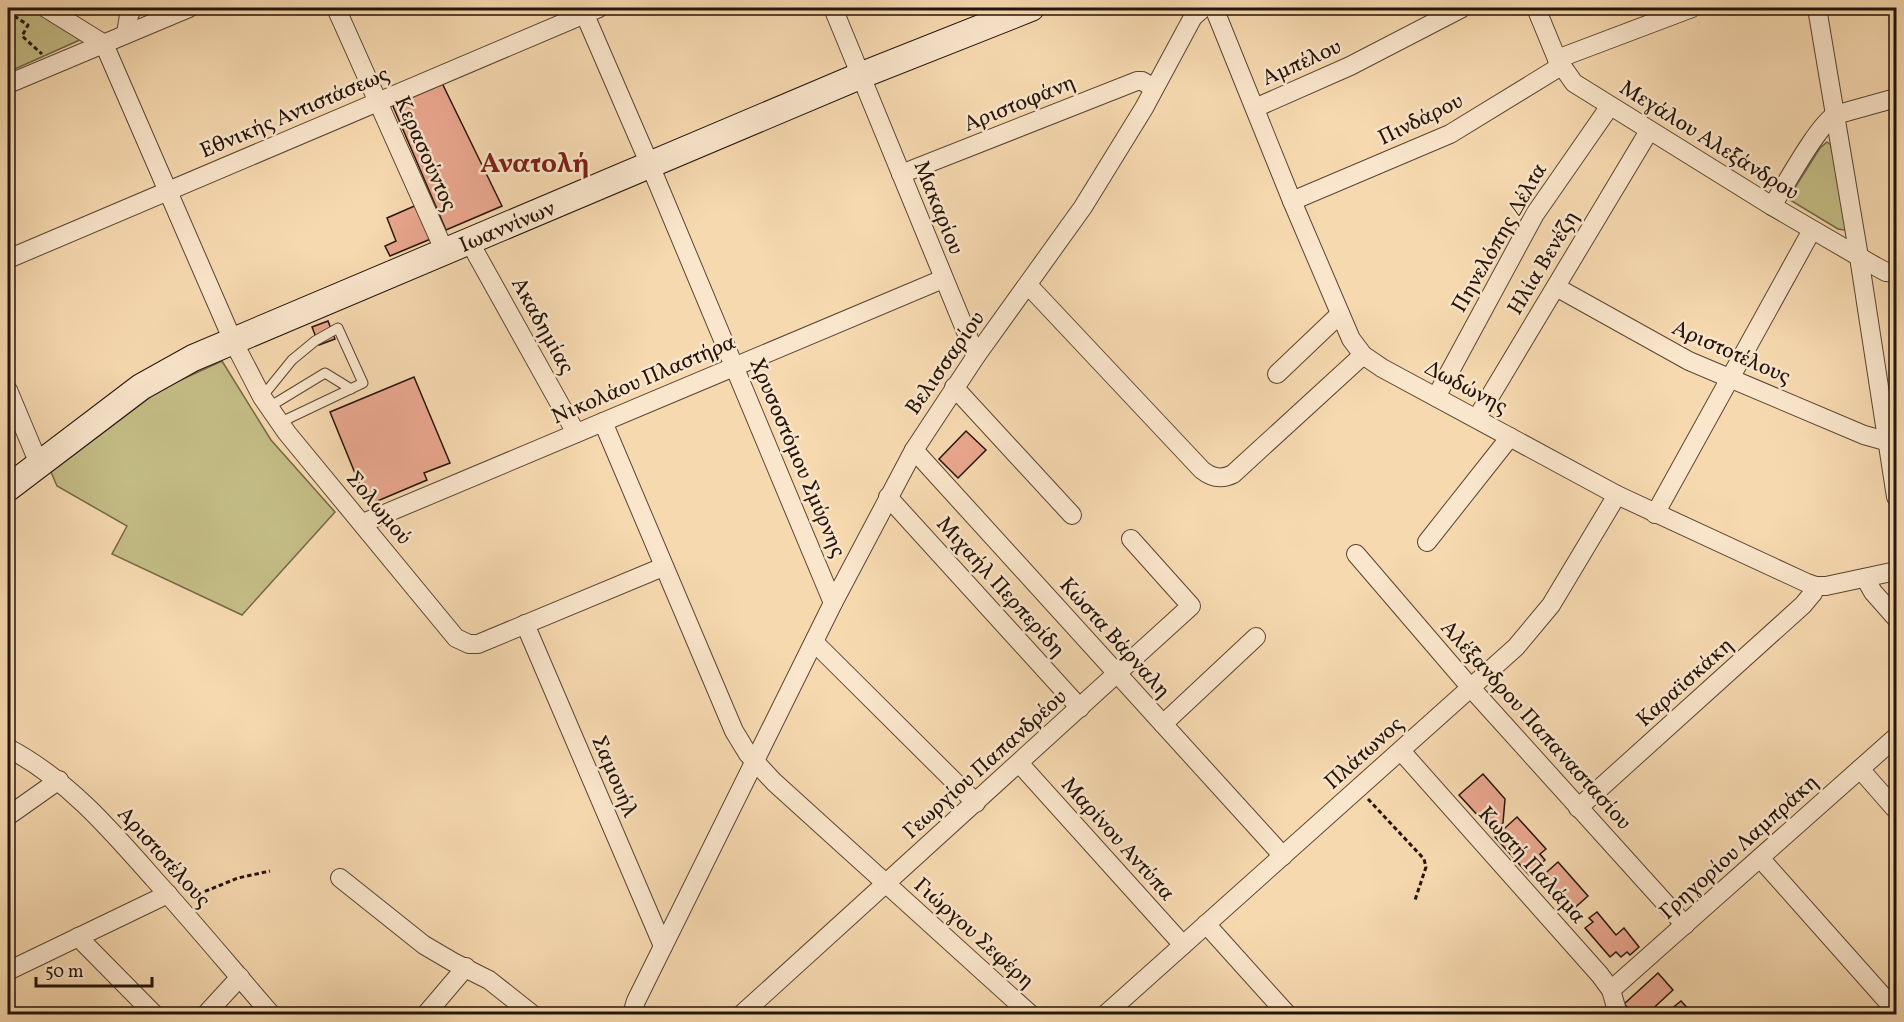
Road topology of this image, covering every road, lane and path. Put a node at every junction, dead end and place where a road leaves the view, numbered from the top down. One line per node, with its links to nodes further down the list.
1 (46, 8): 16 (street)
2 (133, 8): 15 (street)
3 (189, 8): 15 (street)
4 (336, 8): 23 (street, Κερασούντος)
5 (833, 8): 19 (street, Μακαρίου)
6 (1030, 8): 19 (main road, Ιωαννίνων)
7 (1203, 8): 21 (street, Βελισσαρίου)
8 (1214, 8): 25 (street, Δωδώνης)
9 (1462, 8): 25 (street, Αμπέλου)
10 (1536, 8): 17 (street, Μεγάλου Αλεξάνδρου)
11 (1692, 8): 17 (street, Πινδάρου)
12 (1817, 8): 26 (street)
13 (589, 10): 23 (street, Εθνικής Αντιστάσεως); 28 (street, Χρυσοστόμου Σμύρνης)
14 (8, 12): 18 (path)
15 (126, 34): 16 (street)
16 (104, 44): 18 (street); 30 (street, Σολωμού)
17 (1559, 62): 24 (street, Μεγάλου Αλεξάνδρου); 31 (street, Πινδάρου)
18 (53, 64): 20 (street)
19 (862, 75): 28 (main road, Ιωαννίνων); 29 (street, Μακαρίου)
20 (8, 84)
21 (1154, 88): 29 (street, Αριστοφάνη); 40 (street, Βελισσαρίου)
22 (1896, 98): 26 (street)
23 (378, 102): 30 (street, Εθνικής Αντιστάσεως); 35 (street, Κερασούντος)
24 (1610, 106): 27 (street, Μεγάλου Αλεξάνδρου); 52 (street, Πηνελόπης Δέλτα)
25 (1255, 108): 31 (street, Δωδώνης)
26 (1835, 115): 32 (street); 36 (street)
27 (1649, 131): 32 (street, Μεγάλου Αλεξάνδρου); 41 (street, Ηλία Βενέζη)
28 (650, 165): 34 (main road, Ιωαννίνων); 46 (street, Χρυσοστόμου Σμύρνης)
29 (901, 174): 39 (street, Μακαρίου)
30 (168, 191): 37 (street, Εθνικής Αντιστάσεως); 43 (street, Σολωμού)
31 (1292, 201): 42 (street, Δωδώνης)
32 (1772, 206): 33 (street, Μεγάλου Αλεξάνδρου)
33 (1812, 230): 36 (street, Μεγάλου Αλεξάνδρου); 48 (street)
34 (469, 242): 35 (main road, Ιωαννίνων); 57 (street, Ακαδημίας)
35 (445, 252): 43 (main road, Ιωαννίνων)
36 (1859, 257): 38 (street, Μεγάλου Αλεξάνδρου); 59 (street)
37 (8, 259)
38 (1896, 273)
39 (943, 279): 45 (street, Μακαρίου); 46 (street, Νικολάου Πλαστήρα)
40 (1028, 285): 44 (street); 45 (street, Βελισσαρίου)
41 (1556, 287): 48 (street, Αριστοτέλους); 54 (street, Ηλία Βενέζη)
42 (1340, 314): 44 (street, Δωδώνης); 47 (street)
43 (233, 341): 53 (street, Σολωμού); 61 (main road, Ιωαννίνων)
44 (1363, 355): 52 (street, Δωδώνης)
45 (975, 356): 49 (street, Βελισσαρίου)
46 (734, 366): 55 (street, Νικολάου Πλαστήρα); 76 (street, Χρυσοστόμου Σμύρνης)
47 (1277, 374)
48 (1730, 378): 59 (street, Αριστοτέλους); 67 (street)
49 (954, 387): 60 (street, Βελισσαρίου); 66 (street)
50 (351, 389): 53 (lane); 53 (lane); 56 (lane)
51 (8, 390): 61 (street)
52 (1436, 397): 54 (street, Δωδώνης)
53 (266, 402): 56 (street, Σολωμού)
54 (1477, 418): 58 (street, Δωδώνης)
55 (603, 422): 57 (street, Νικολάου Πλαστήρα); 72 (street, Γιώργου Σεφέρη)
56 (279, 423): 68 (street, Σολωμού)
57 (576, 433): 68 (street, Νικολάου Πλαστήρα)
58 (1510, 437): 63 (street, Δωδώνης); 70 (street)
59 (1892, 440): 65 (street)
60 (914, 450): 64 (street, Βελισσαρίου); 81 (street, Κώστα Βάρναλη)
61 (39, 464): 62 (main road, Ιωαννίνων)
62 (8, 488)
63 (1617, 495): 67 (street, Δωδώνης); 82 (street, Πλάτωνος)
64 (888, 497): 76 (street, Βελισσαρίου); 83 (street, Μιχαήλ Περπερίδη)
65 (1896, 497)
66 (1072, 514)
67 (1655, 514): 75 (street, Δωδώνης)
68 (363, 524): 78 (street, Σολωμού)
69 (1131, 539): 81 (street, Γεωργίου Παπανδρέου)
70 (1427, 542)
71 (1356, 554): 82 (street, Αλέξανδρου Παπαναστασίου)
72 (663, 567): 78 (street, Σολωμού); 88 (street, Γιώργου Σεφέρη)
73 (1896, 572): 74 (street)
74 (1865, 578): 75 (street); 77 (street)
75 (1816, 586): 94 (street, Καραϊσκάκη)
76 (834, 603): 80 (street, Βελισσαρίου)
77 (1896, 618)
78 (525, 624): 108 (street, Σαμουήλ)
79 (1256, 637): 84 (street)
80 (815, 643): 88 (street, Βελισσαρίου); 93 (street)
81 (1118, 674): 83 (street, Γεωργίου Παπανδρέου); 84 (street, Κώστα Βάρναλη)
82 (1472, 688): 87 (street, Πλάτωνος); 94 (street, Αλέξανδρου Παπαναστασίου)
83 (1080, 708): 89 (street, Γεωργίου Παπανδρέου)
84 (1163, 724): 97 (street, Κώστα Βάρναλη)
85 (1896, 737): 90 (street, Γρηγορίου Λαμπράκη)
86 (8, 748): 91 (street, Αριστοτέλους)
87 (1401, 752): 92 (street, Πλάτωνος); 112 (street, Κωστή Παλάμα)
88 (755, 763): 101 (street, Γιώργου Σεφέρη); 108 (street, Βελισσαρίου)
89 (1019, 763): 93 (street, Γεωργίου Παπανδρέου); 107 (street, Μαρίνου Αντύπα)
90 (1860, 770): 95 (street); 98 (street, Γρηγορίου Λαμπράκη)
91 (58, 780): 96 (street); 102 (street, Αριστοτέλους)
92 (1358, 789): 97 (street, Πλάτωνος); 103 (path)
93 (976, 803): 101 (street, Γεωργίου Παπανδρέου)
94 (1578, 808): 105 (street, Αλέξανδρου Παπαναστασίου)
95 (1896, 810)
96 (8, 816)
97 (1283, 856): 104 (street, Πλάτωνος)
98 (1760, 858): 105 (street, Γρηγορίου Λαμπράκη); 113 (street)
99 (270, 871): 102 (path)
100 (340, 878): 109 (street)
101 (886, 884): 120 (street, Γεωργίου Παπανδρέου); 121 (street, Γιώργου Σεφέρη)
102 (171, 898): 106 (street); 111 (street, Αριστοτέλους)
103 (1415, 900)
104 (1206, 924): 107 (street, Πλάτωνος); 123 (street)
105 (1685, 925): 112 (street, Γρηγορίου Λαμπράκη)
106 (78, 937): 110 (street); 114 (street)
107 (1183, 945): 122 (street, Πλάτωνος)
108 (663, 946): 119 (street, Βελισσαρίου)
109 (466, 967): 117 (street); 118 (street)
110 (8, 971)
111 (240, 978): 115 (street); 116 (street, Αριστοτέλους)
112 (1611, 990): 124 (street, Κωστή Παλάμα)
113 (1896, 1011)
114 (154, 1014)
115 (206, 1014)
116 (271, 1014)
117 (426, 1014)
118 (532, 1014)
119 (632, 1014)
120 (742, 1014)
121 (1030, 1014)
122 (1106, 1014)
123 (1287, 1014)
124 (1618, 1014)

